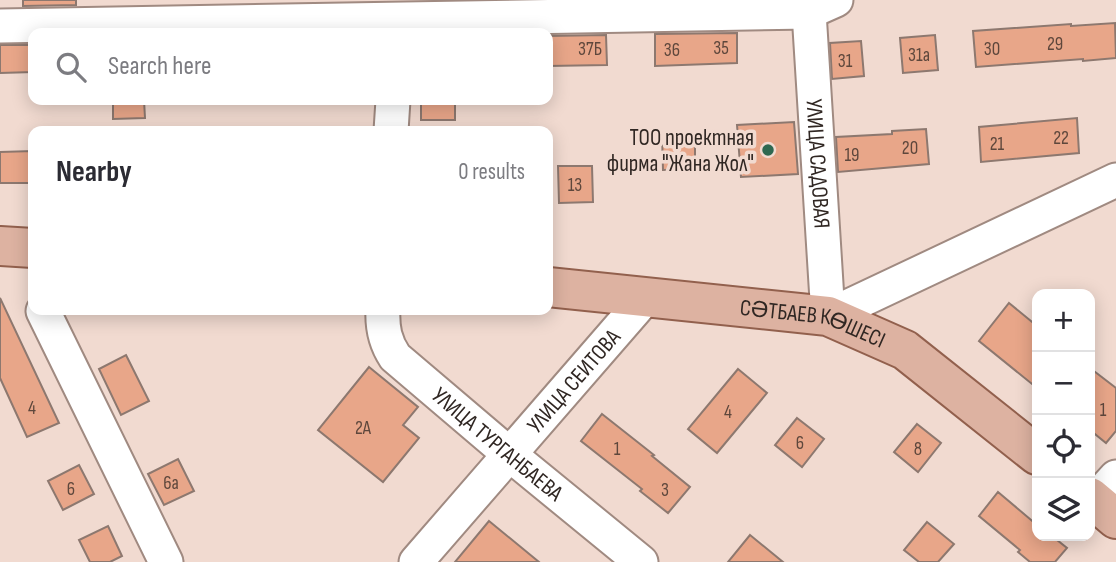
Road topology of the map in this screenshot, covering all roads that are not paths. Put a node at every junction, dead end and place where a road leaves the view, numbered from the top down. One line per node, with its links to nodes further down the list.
1 (817, 4): 3 (street, УЛИЦА САДОВАЯ); 13 (street, УЛИЦА САДОВАЯ)
2 (0, 26): 3 (street, УЛИЦА САДОВАЯ)
3 (395, 26)
4 (393, 105): 5 (street)
5 (391, 126)
6 (1116, 180): 13 (street)
7 (0, 246): 8 (main road)
8 (28, 248)
9 (553, 287): 10 (main road, СӘТБАЕВ КӨШЕСІ)
10 (647, 296): 13 (main road, СӘТБАЕВ КӨШЕСІ); 15 (street, УЛИЦА СЕИТОВА)
11 (45, 315): 16 (street)
12 (383, 315): 15 (street, УЛИЦА ТУРГАНБАЕВА)
13 (828, 316): 14 (main road, СӘТБАЕВ КӨШЕСІ)
14 (1032, 451)
15 (509, 454): 17 (street, УЛИЦА СЕИТОВА); 18 (street, УЛИЦА ТУРГАНБАЕВА)
16 (166, 562)
17 (416, 562)
18 (641, 562)

